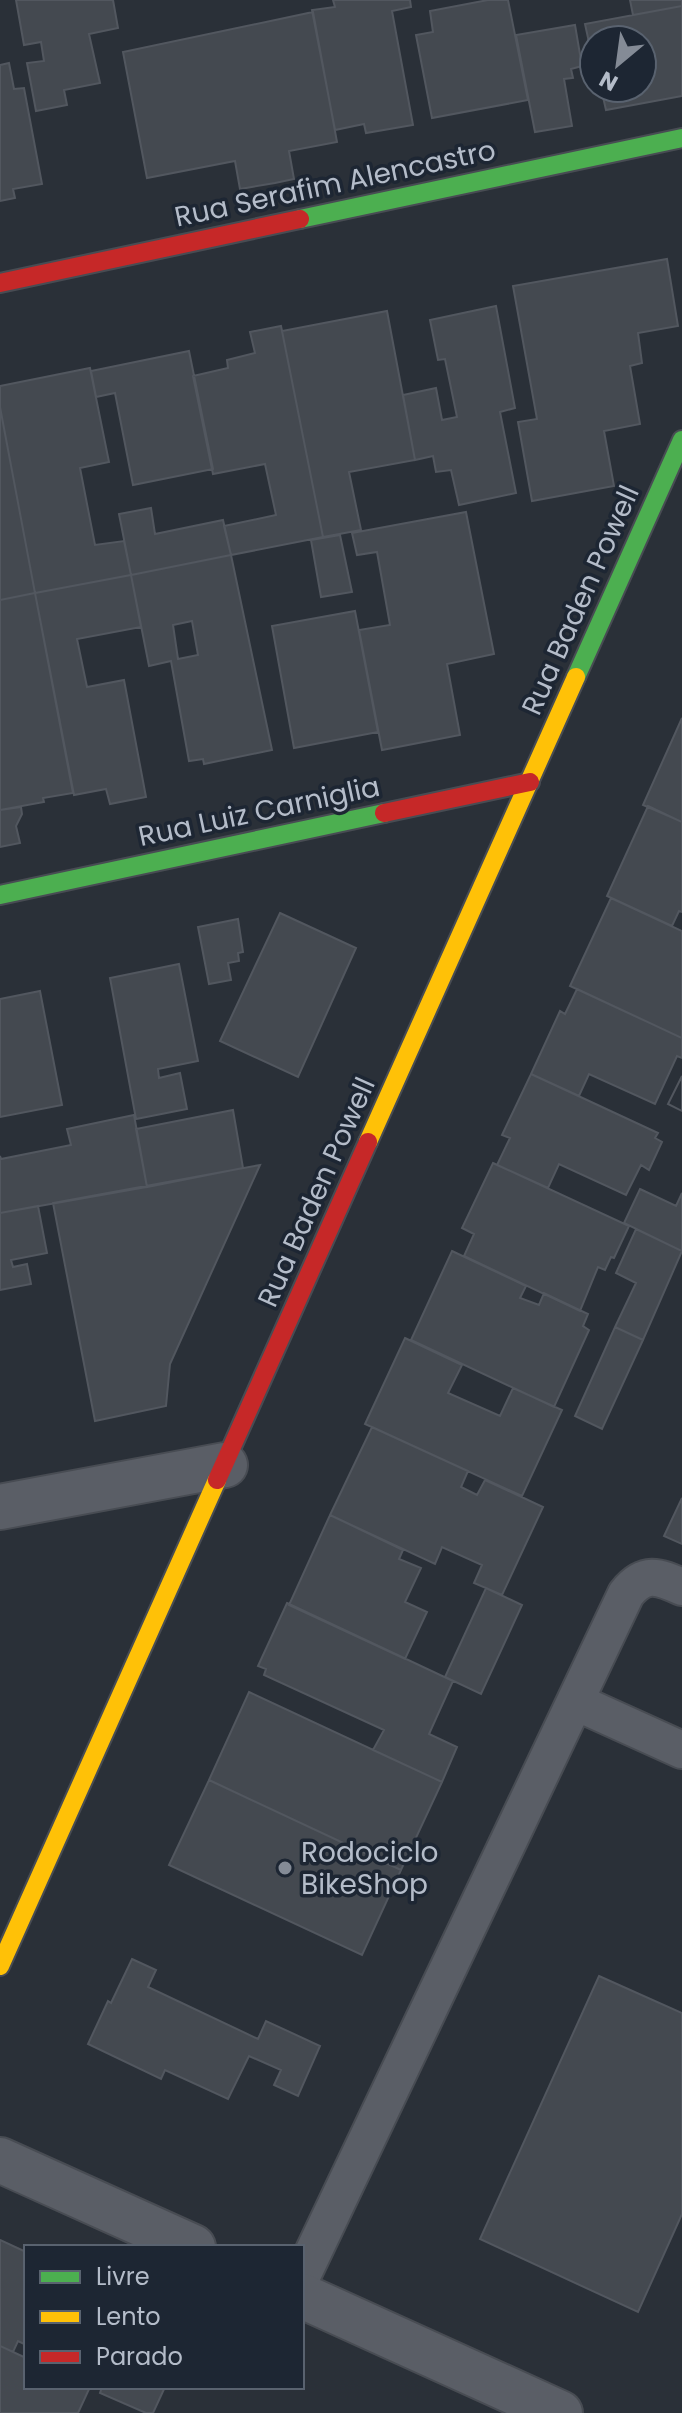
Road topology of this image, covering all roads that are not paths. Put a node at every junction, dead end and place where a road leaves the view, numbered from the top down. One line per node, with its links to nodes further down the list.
1 (682, 138): 2 (street, Rua Serafim Alencastro)
2 (0, 283)
3 (682, 440): 4 (street, Rua Baden Powell)
4 (530, 782): 5 (street, Rua Luiz Carniglia); 6 (street, Rua Baden Powell)
5 (0, 895)
6 (225, 1465): 7 (street); 11 (street, Rua Baden Powell)
7 (0, 1507)
8 (682, 1587): 9 (lane)
9 (576, 1702): 10 (lane); 14 (lane)
10 (682, 1750)
11 (0, 1966)
12 (0, 2160): 13 (street)
13 (189, 2245)
14 (304, 2272)
15 (304, 2297): 16 (street)
16 (560, 2413)

